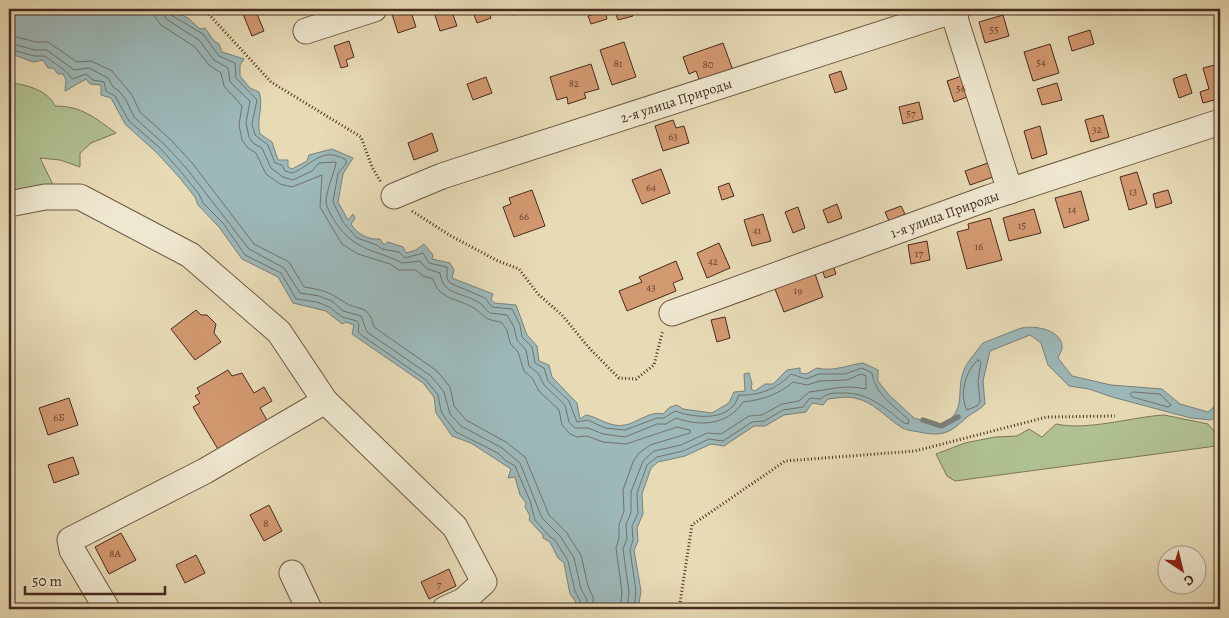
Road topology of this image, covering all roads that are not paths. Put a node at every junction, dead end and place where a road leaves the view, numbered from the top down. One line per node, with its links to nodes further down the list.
1 (374, 9): 3 (lane)
2 (954, 9): 5 (lane); 6 (lane, 2-я улица Природы)
3 (306, 31)
4 (1220, 122): 5 (lane, 1-я улица Природы)
5 (1010, 191): 8 (lane, 1-я улица Природы)
6 (394, 196)
7 (9, 204): 9 (lane)
8 (672, 313)
9 (325, 401): 11 (lane); 12 (lane)
10 (292, 573): 13 (lane)
11 (454, 605)
12 (107, 609)
13 (309, 609)

